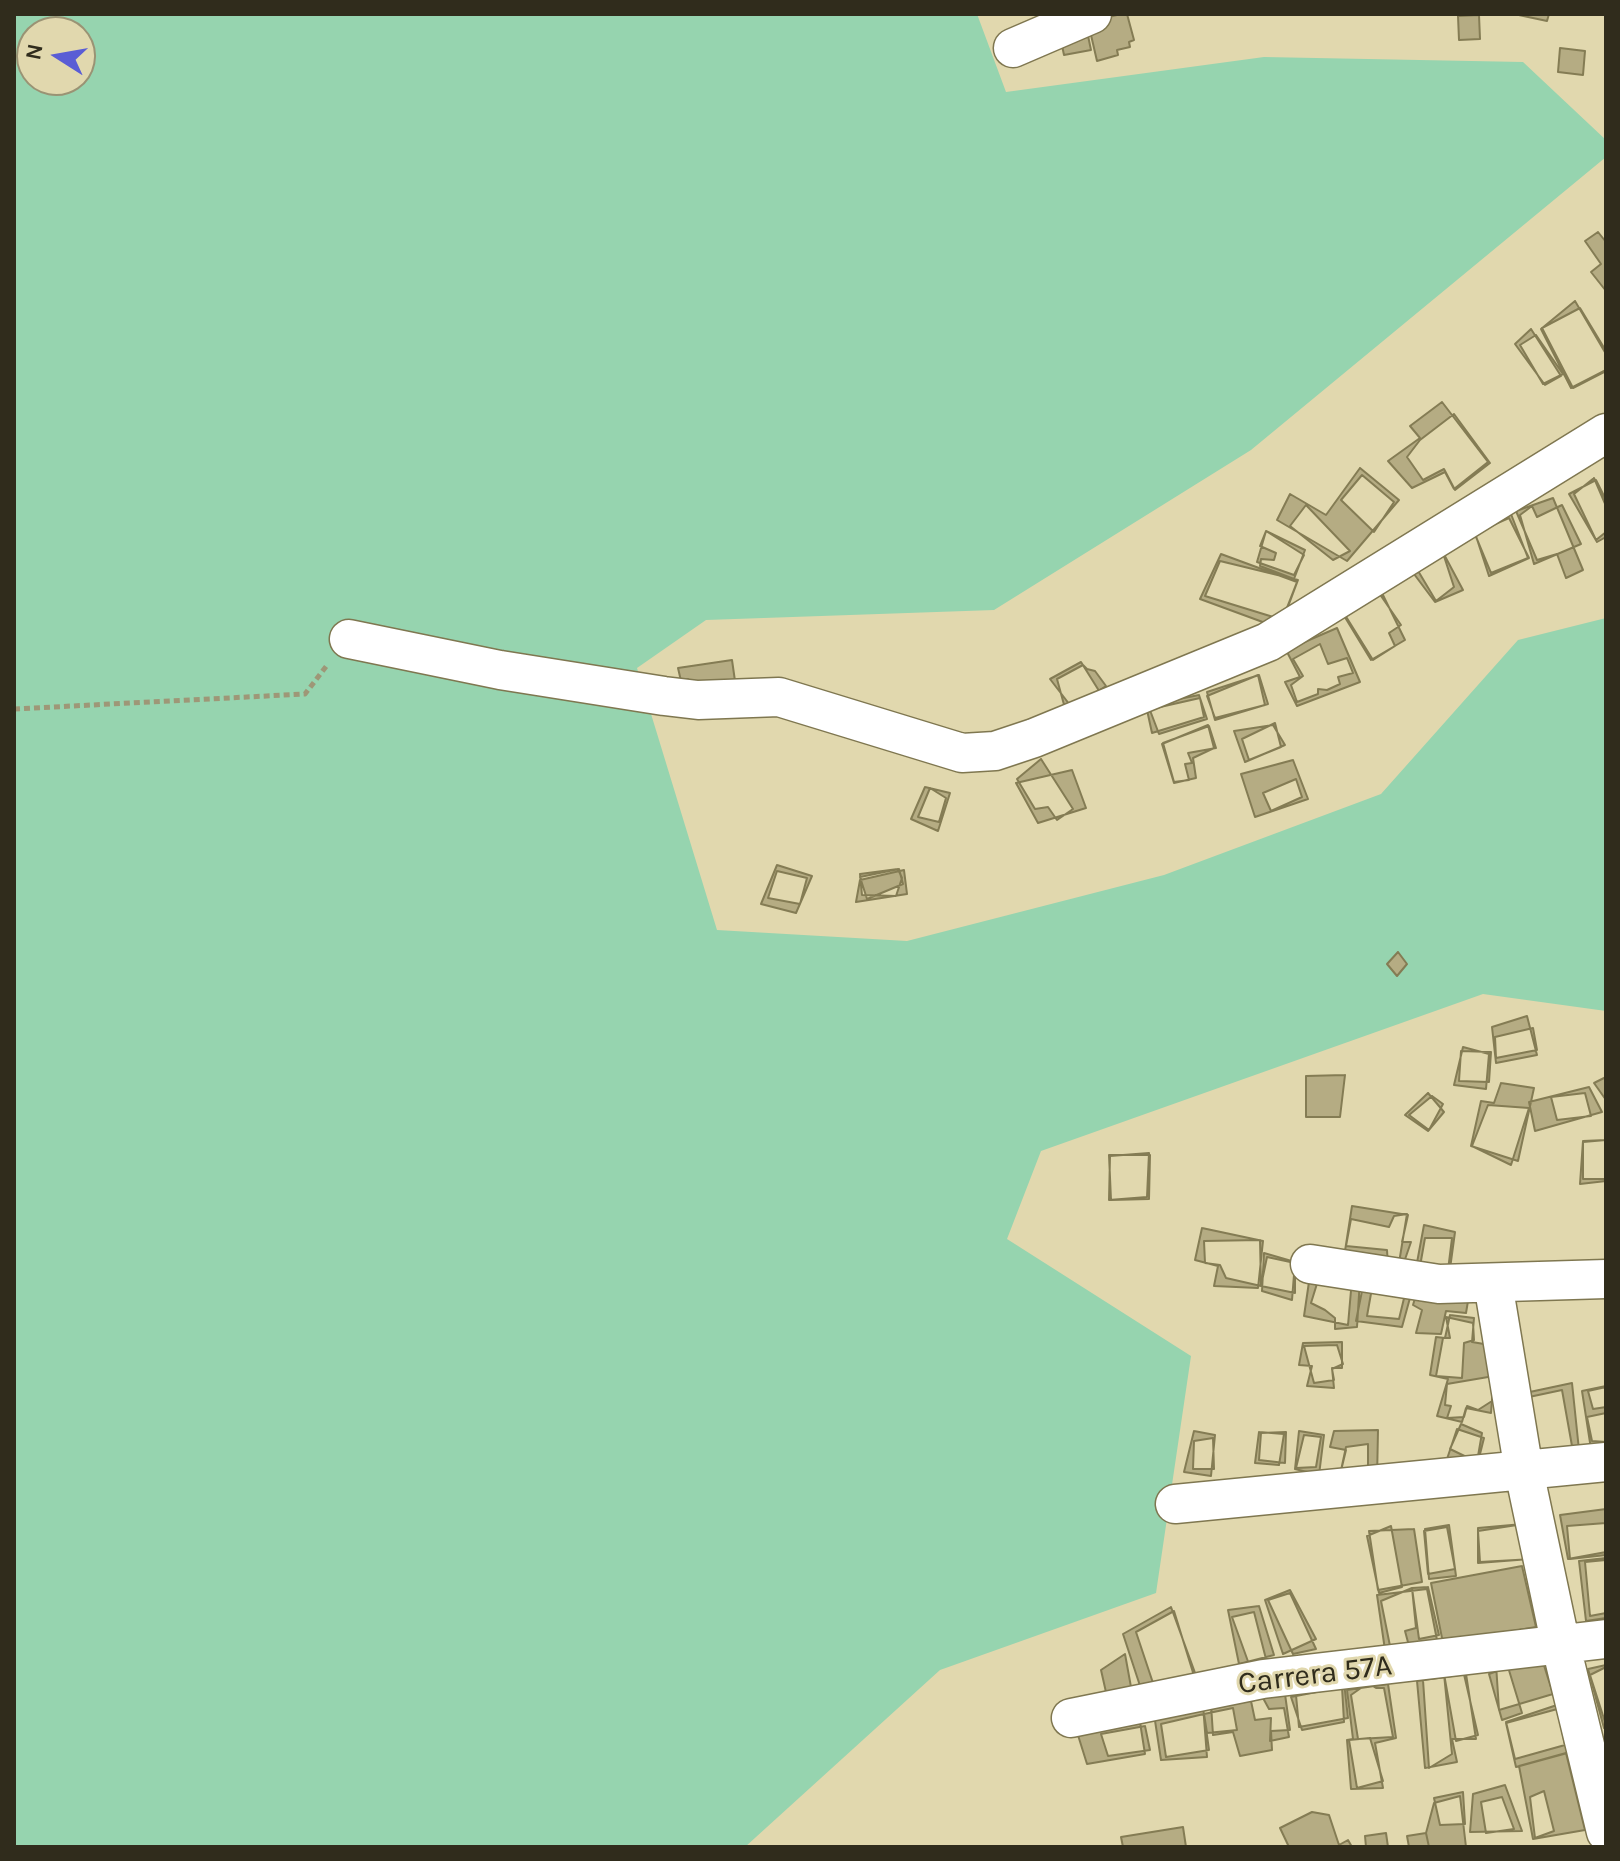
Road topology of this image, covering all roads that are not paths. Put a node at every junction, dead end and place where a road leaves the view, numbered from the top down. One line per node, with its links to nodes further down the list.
1 (1092, 14): 2 (street)
2 (1013, 48)
3 (1606, 433): 4 (street)
4 (349, 639)
5 (1310, 1264): 7 (street)
6 (1606, 1279): 7 (street)
7 (1493, 1283): 9 (street)
8 (1606, 1462): 9 (street)
9 (1524, 1471): 10 (street); 12 (street)
10 (1175, 1504)
11 (1606, 1639): 12 (street, Carrera 57A)
12 (1561, 1646): 13 (street, Carrera 57A); 14 (street)
13 (1071, 1718)
14 (1606, 1832)

